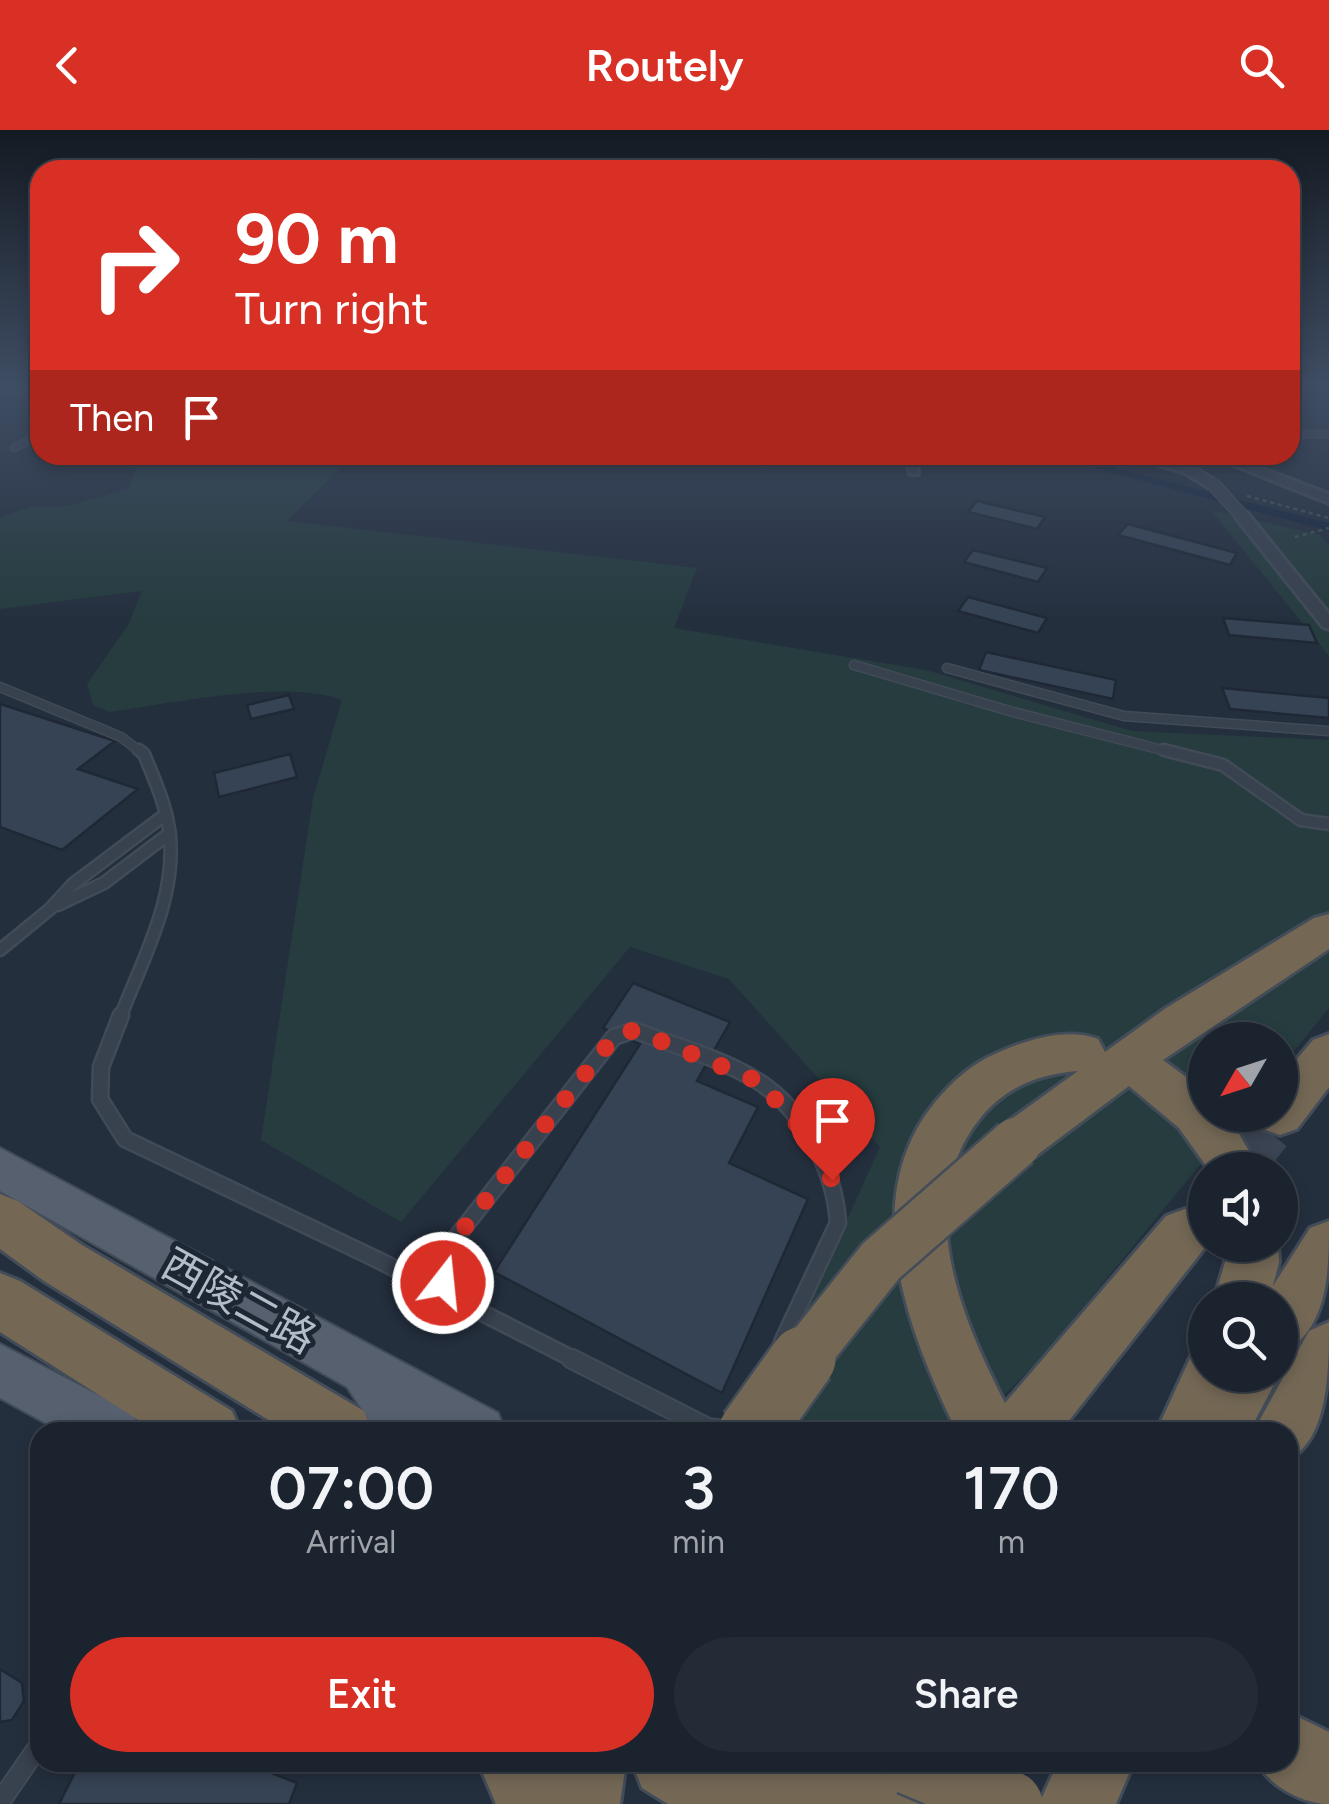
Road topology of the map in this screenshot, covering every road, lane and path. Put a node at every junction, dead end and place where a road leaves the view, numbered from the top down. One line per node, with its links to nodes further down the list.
1 (913, 466): 4 (street)
2 (1175, 466): 8 (street, bridge)
3 (1244, 466): 5 (street)
4 (914, 471)
5 (1329, 499)
6 (1329, 528): 7 (path)
7 (1295, 537)
8 (1329, 624)
9 (854, 665): 14 (lane)
10 (948, 668): 12 (lane)
11 (0, 688): 13 (lane)
12 (1329, 731)
13 (166, 814): 15 (lane); 16 (lane)
14 (1329, 824)
15 (170, 833): 16 (lane); 29 (lane)
16 (50, 909): 18 (lane)
17 (1329, 929): 40 (highway, bridge)
18 (0, 950)
19 (1082, 1052): 48 (highway)
20 (1329, 1053): 22 (highway)
21 (1142, 1070): 23 (highway)
22 (1298, 1091)
23 (1223, 1152)
24 (0, 1168): 34 (main road, 西陵二路)
25 (0, 1218): 43 (highway)
26 (1186, 1234): 49 (highway)
27 (1329, 1246): 31 (highway)
28 (441, 1257): 29 (lane); 30 (lane); 32 (lane); 36 (lane)
29 (392, 1267): 30 (lane)
30 (421, 1282): 32 (lane)
31 (1298, 1297)
32 (453, 1298): 46 (lane)
33 (0, 1300): 42 (highway)
34 (330, 1351): 44 (main road); 45 (main road, 西陵二路)
35 (1329, 1351): 52 (highway)
36 (775, 1357)
37 (0, 1370): 41 (main road)
38 (1205, 1392): 50 (highway)
39 (1240, 1392): 51 (highway)
40 (755, 1412): 47 (lane)
41 (96, 1422)
42 (196, 1422)
43 (326, 1422)
44 (400, 1422)
45 (460, 1422)
46 (696, 1422)
47 (737, 1422)
48 (984, 1422)
49 (1028, 1422)
50 (1191, 1422)
51 (1221, 1422)
52 (1289, 1422)
53 (1298, 1754): 63 (highway)
54 (30, 1758): 64 (lane)
55 (519, 1772): 65 (highway)
56 (588, 1772): 66 (highway)
57 (684, 1772): 67 (highway)
58 (757, 1772): 68 (highway)
59 (861, 1772): 69 (highway)
60 (934, 1772): 71 (highway, bridge)
61 (1015, 1772): 70 (highway)
62 (1093, 1772): 72 (highway)
63 (1329, 1774)
64 (0, 1802)
65 (536, 1804)
66 (583, 1804)
67 (735, 1804)
68 (812, 1804)
69 (898, 1804)
70 (997, 1804)
71 (1010, 1804)
72 (1076, 1804)

